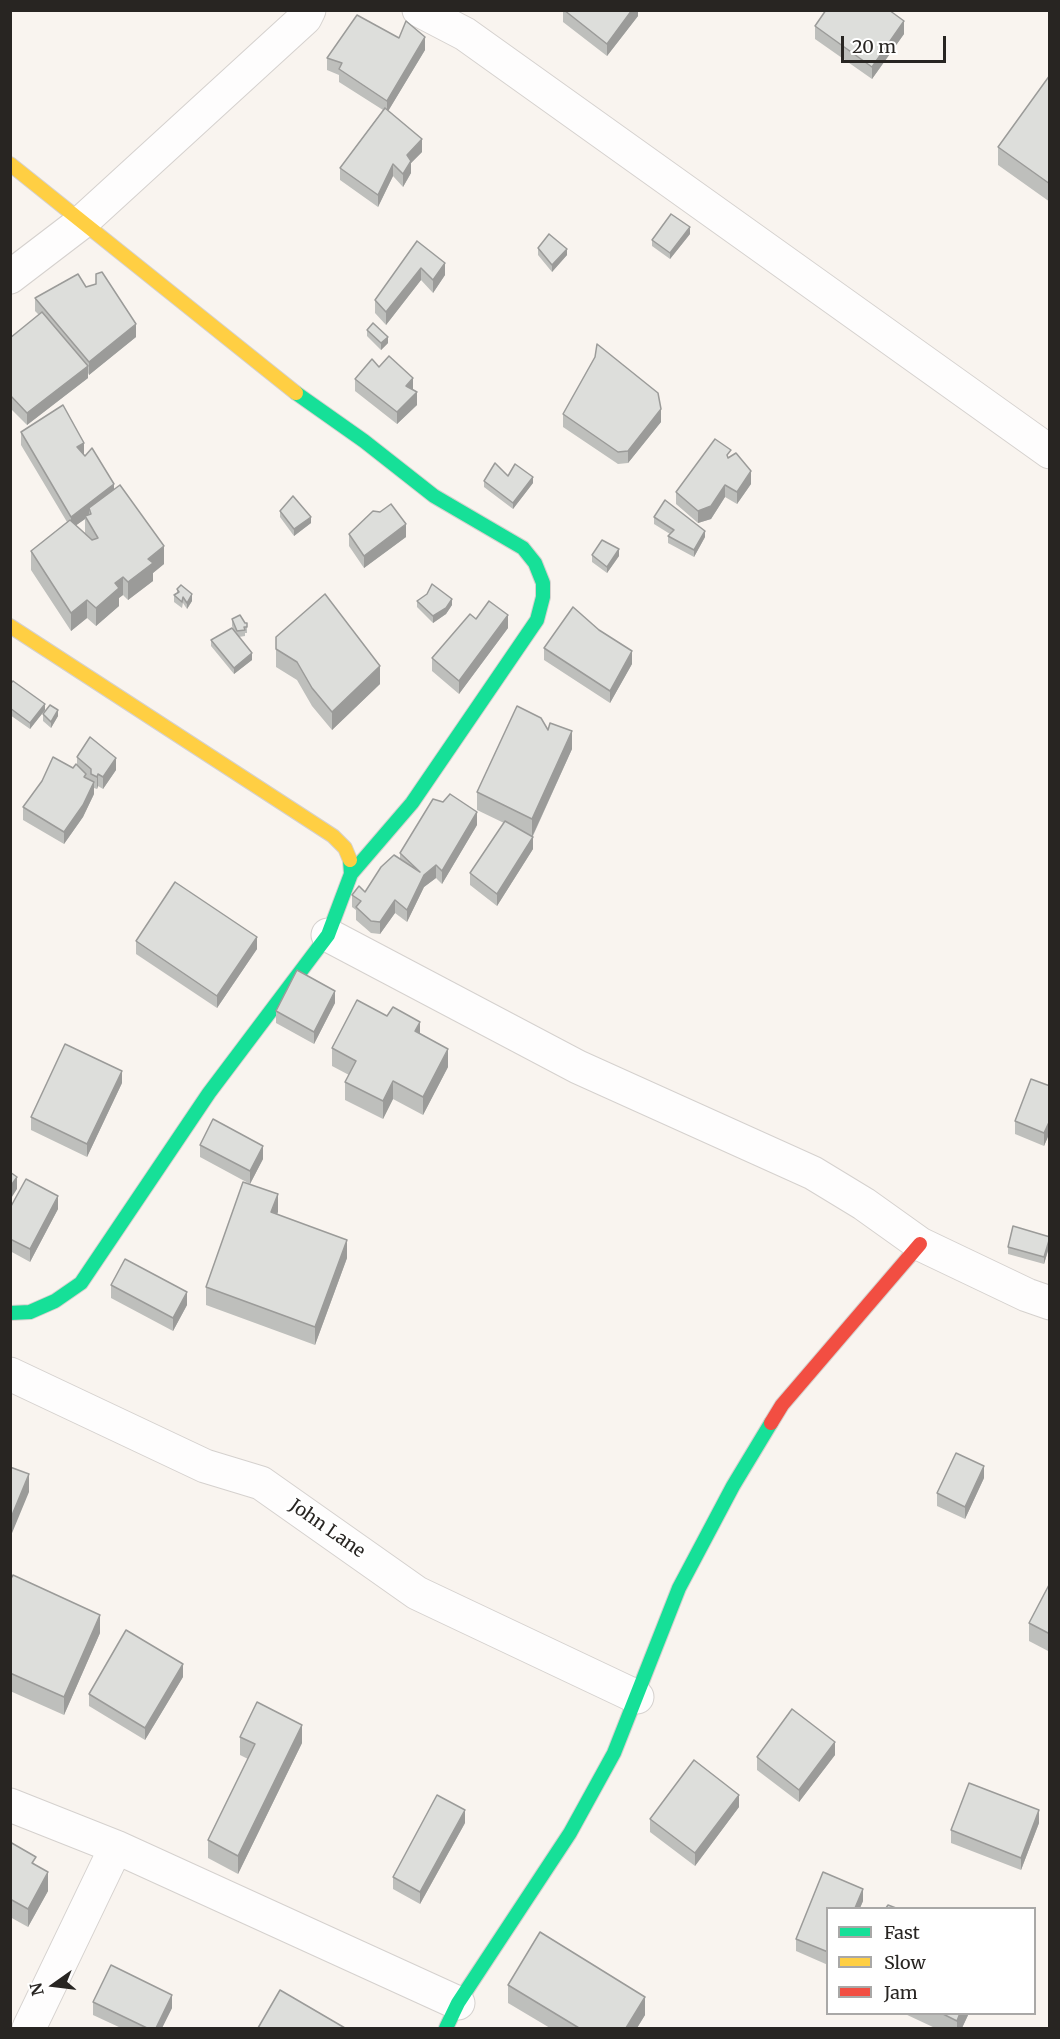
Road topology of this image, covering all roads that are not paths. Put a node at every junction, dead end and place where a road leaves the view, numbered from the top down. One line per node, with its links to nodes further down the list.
1 (309, 10): 4 (street)
2 (419, 10): 6 (street)
3 (10, 164): 4 (street)
4 (82, 222): 5 (street); 8 (street)
5 (10, 277)
6 (1050, 452)
7 (10, 626): 8 (street)
8 (351, 874): 9 (street)
9 (328, 935): 10 (street); 12 (street)
10 (920, 1244): 11 (street); 14 (street)
11 (1050, 1302)
12 (10, 1313)
13 (10, 1374): 14 (street, John Lane)
14 (637, 1697): 17 (street)
15 (10, 1805): 16 (street)
16 (116, 1847): 17 (street); 18 (street)
17 (452, 2016)
18 (29, 2028)

